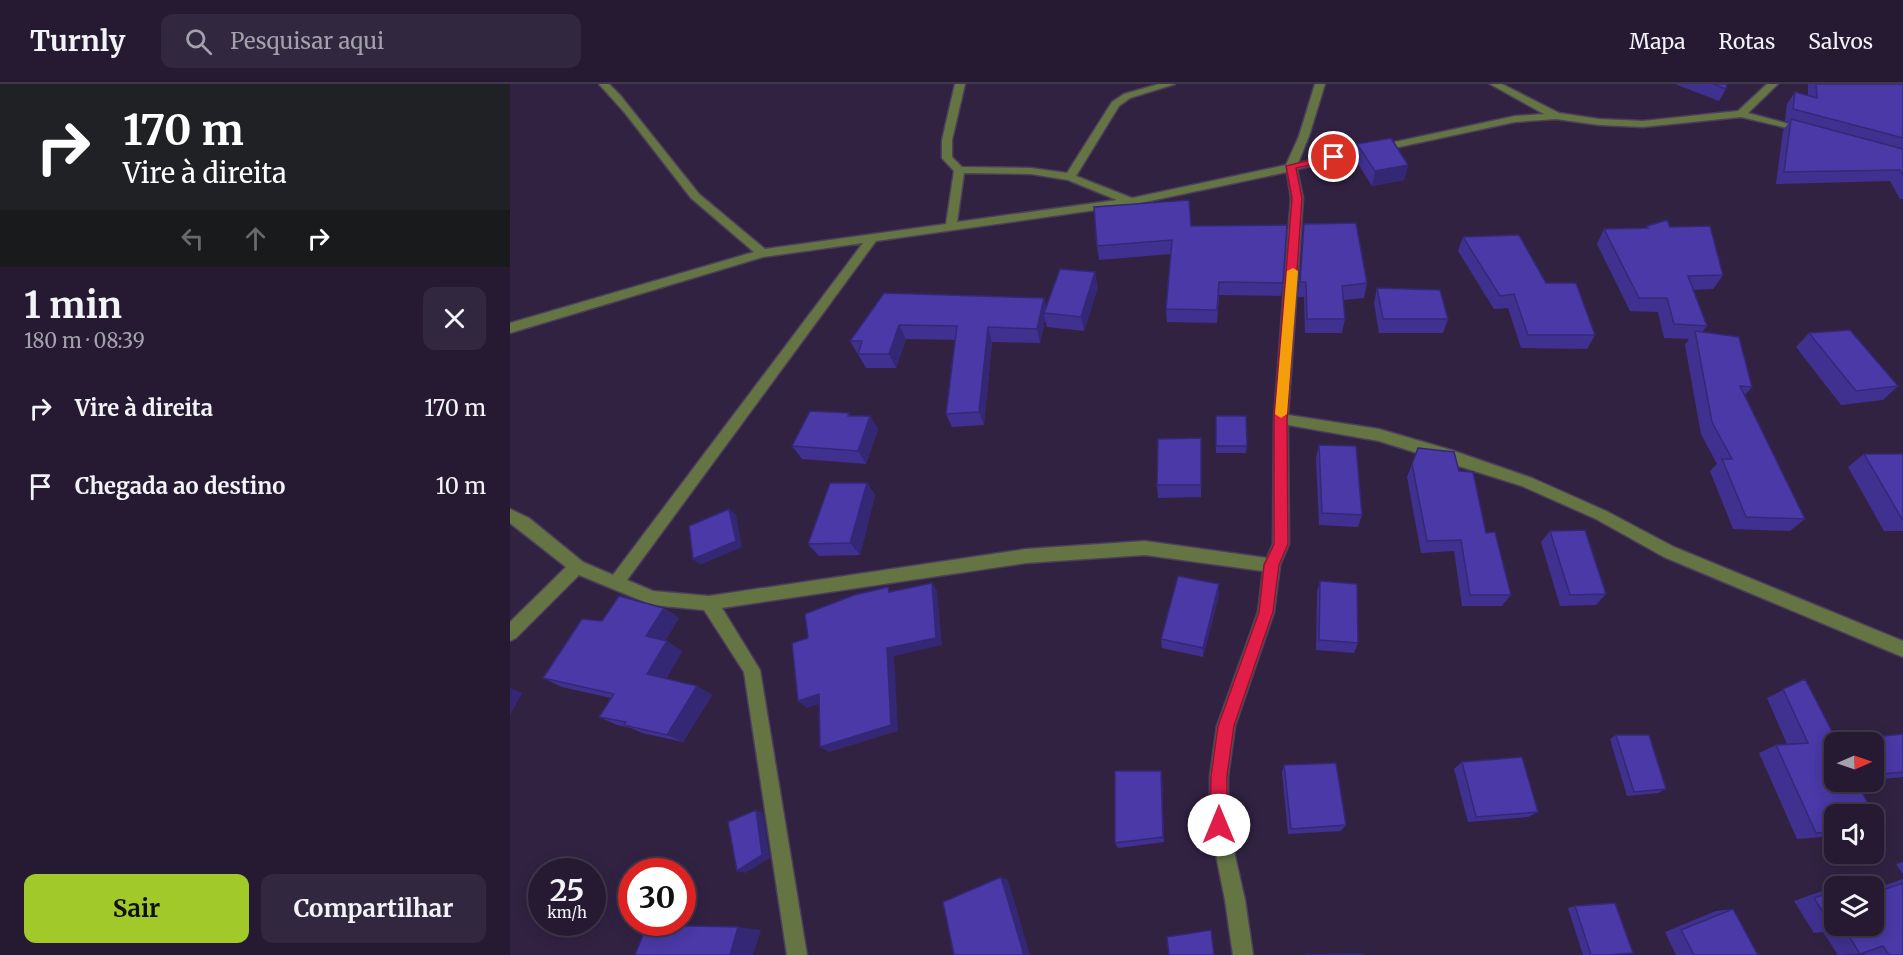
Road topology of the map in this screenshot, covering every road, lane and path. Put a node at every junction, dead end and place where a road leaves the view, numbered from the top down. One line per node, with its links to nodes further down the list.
1 (604, 84): 16 (street)
2 (960, 84): 11 (street)
3 (1170, 84): 12 (street)
4 (1320, 84): 10 (street)
5 (1495, 84): 8 (street)
6 (1773, 84): 7 (street)
7 (1741, 114): 8 (street); 9 (street)
8 (1556, 116): 10 (street)
9 (1819, 135)
10 (1291, 166): 13 (street); 18 (street)
11 (959, 170): 12 (street); 14 (street)
12 (1070, 177): 13 (street)
13 (1131, 201): 14 (street)
14 (951, 227): 15 (street)
15 (872, 239): 16 (street); 22 (street)
16 (763, 253): 17 (street)
17 (510, 328)
18 (1281, 419): 20 (street); 25 (street)
19 (510, 515): 21 (street)
20 (1272, 565): 23 (street); 27 (street)
21 (577, 567): 22 (street); 24 (street)
22 (616, 583): 23 (street)
23 (709, 603): 26 (street)
24 (510, 633)
25 (1903, 650)
26 (797, 955)
27 (1243, 955)

